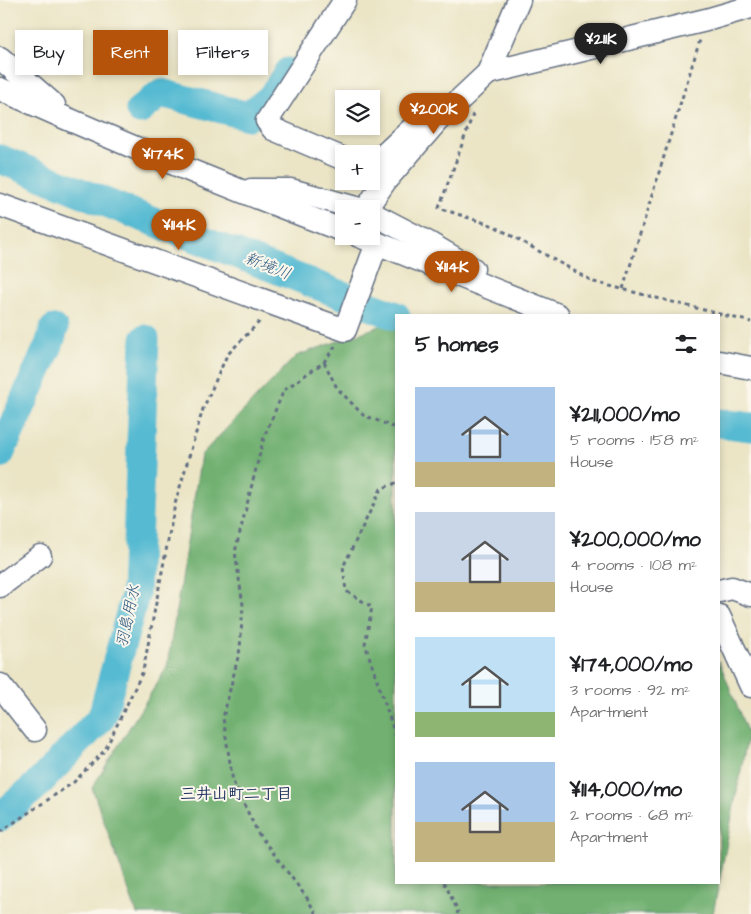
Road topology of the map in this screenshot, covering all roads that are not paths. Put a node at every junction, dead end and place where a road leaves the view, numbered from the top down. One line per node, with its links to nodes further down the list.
1 (345, 0): 9 (street)
2 (519, 0): 6 (street)
3 (751, 7): 4 (street)
4 (710, 10): 6 (street)
5 (0, 58): 8 (street)
6 (490, 68): 10 (street); 12 (street)
7 (0, 88): 8 (street)
8 (74, 122): 11 (street)
9 (335, 155)
10 (380, 159)
11 (235, 189): 13 (street); 16 (street)
12 (372, 200)
13 (335, 202)
14 (0, 205): 17 (street)
15 (380, 218): 19 (street)
16 (335, 227)
17 (368, 245)
18 (380, 245): 19 (street)
19 (488, 287): 20 (street)
20 (556, 314)
21 (720, 362): 22 (street)
22 (751, 368)
23 (40, 556): 24 (street)
24 (0, 586)
25 (720, 590): 26 (street)
26 (751, 595)
27 (720, 618): 29 (street)
28 (0, 685): 30 (street)
29 (751, 686)
30 (35, 730)

